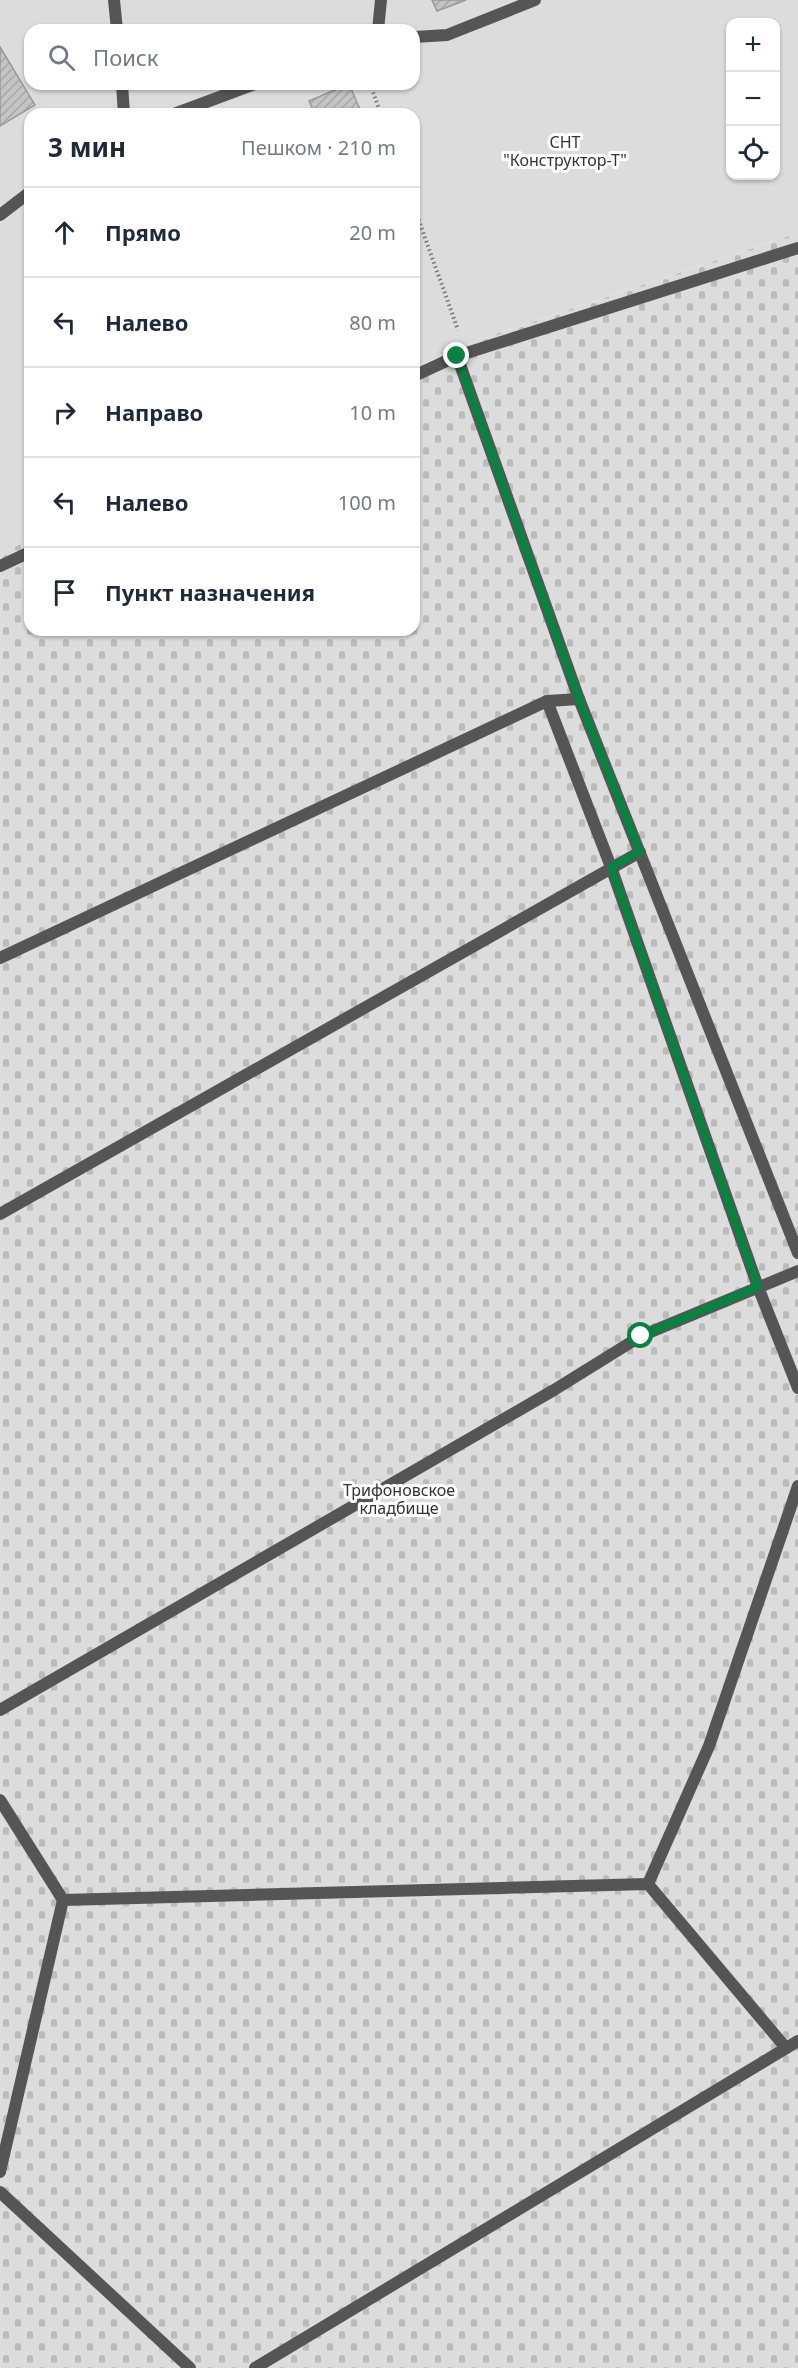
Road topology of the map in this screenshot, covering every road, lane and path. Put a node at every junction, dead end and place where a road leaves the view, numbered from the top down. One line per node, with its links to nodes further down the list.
1 (114, 0): 4 (street)
2 (381, 0): 5 (street)
3 (535, 0): 6 (street)
4 (116, 24)
5 (379, 24)
6 (420, 37)
7 (122, 90): 10 (street)
8 (239, 90): 11 (street)
9 (372, 90): 12 (path)
10 (124, 108)
11 (190, 108)
12 (379, 108)
13 (24, 197): 14 (street)
14 (0, 215)
15 (420, 225): 17 (path)
16 (798, 248): 17 (street)
17 (462, 354): 18 (street); 21 (street)
18 (420, 372)
19 (24, 555): 20 (street)
20 (0, 566)
21 (579, 699): 22 (street); 23 (street)
22 (547, 701): 24 (street); 25 (street)
23 (640, 852): 24 (street); 27 (street)
24 (611, 867): 26 (street); 29 (street)
25 (0, 958)
26 (0, 1214)
27 (798, 1254)
28 (798, 1271): 29 (street)
29 (758, 1287): 30 (street); 32 (street)
30 (798, 1388)
31 (798, 1486): 34 (street)
32 (0, 1710)
33 (0, 1800): 35 (street)
34 (648, 1884): 35 (street); 37 (street)
35 (63, 1900): 38 (street)
36 (798, 2041): 37 (street)
37 (786, 2048): 41 (street)
38 (0, 2172)
39 (0, 2192): 40 (street)
40 (189, 2368)
41 (255, 2368)

